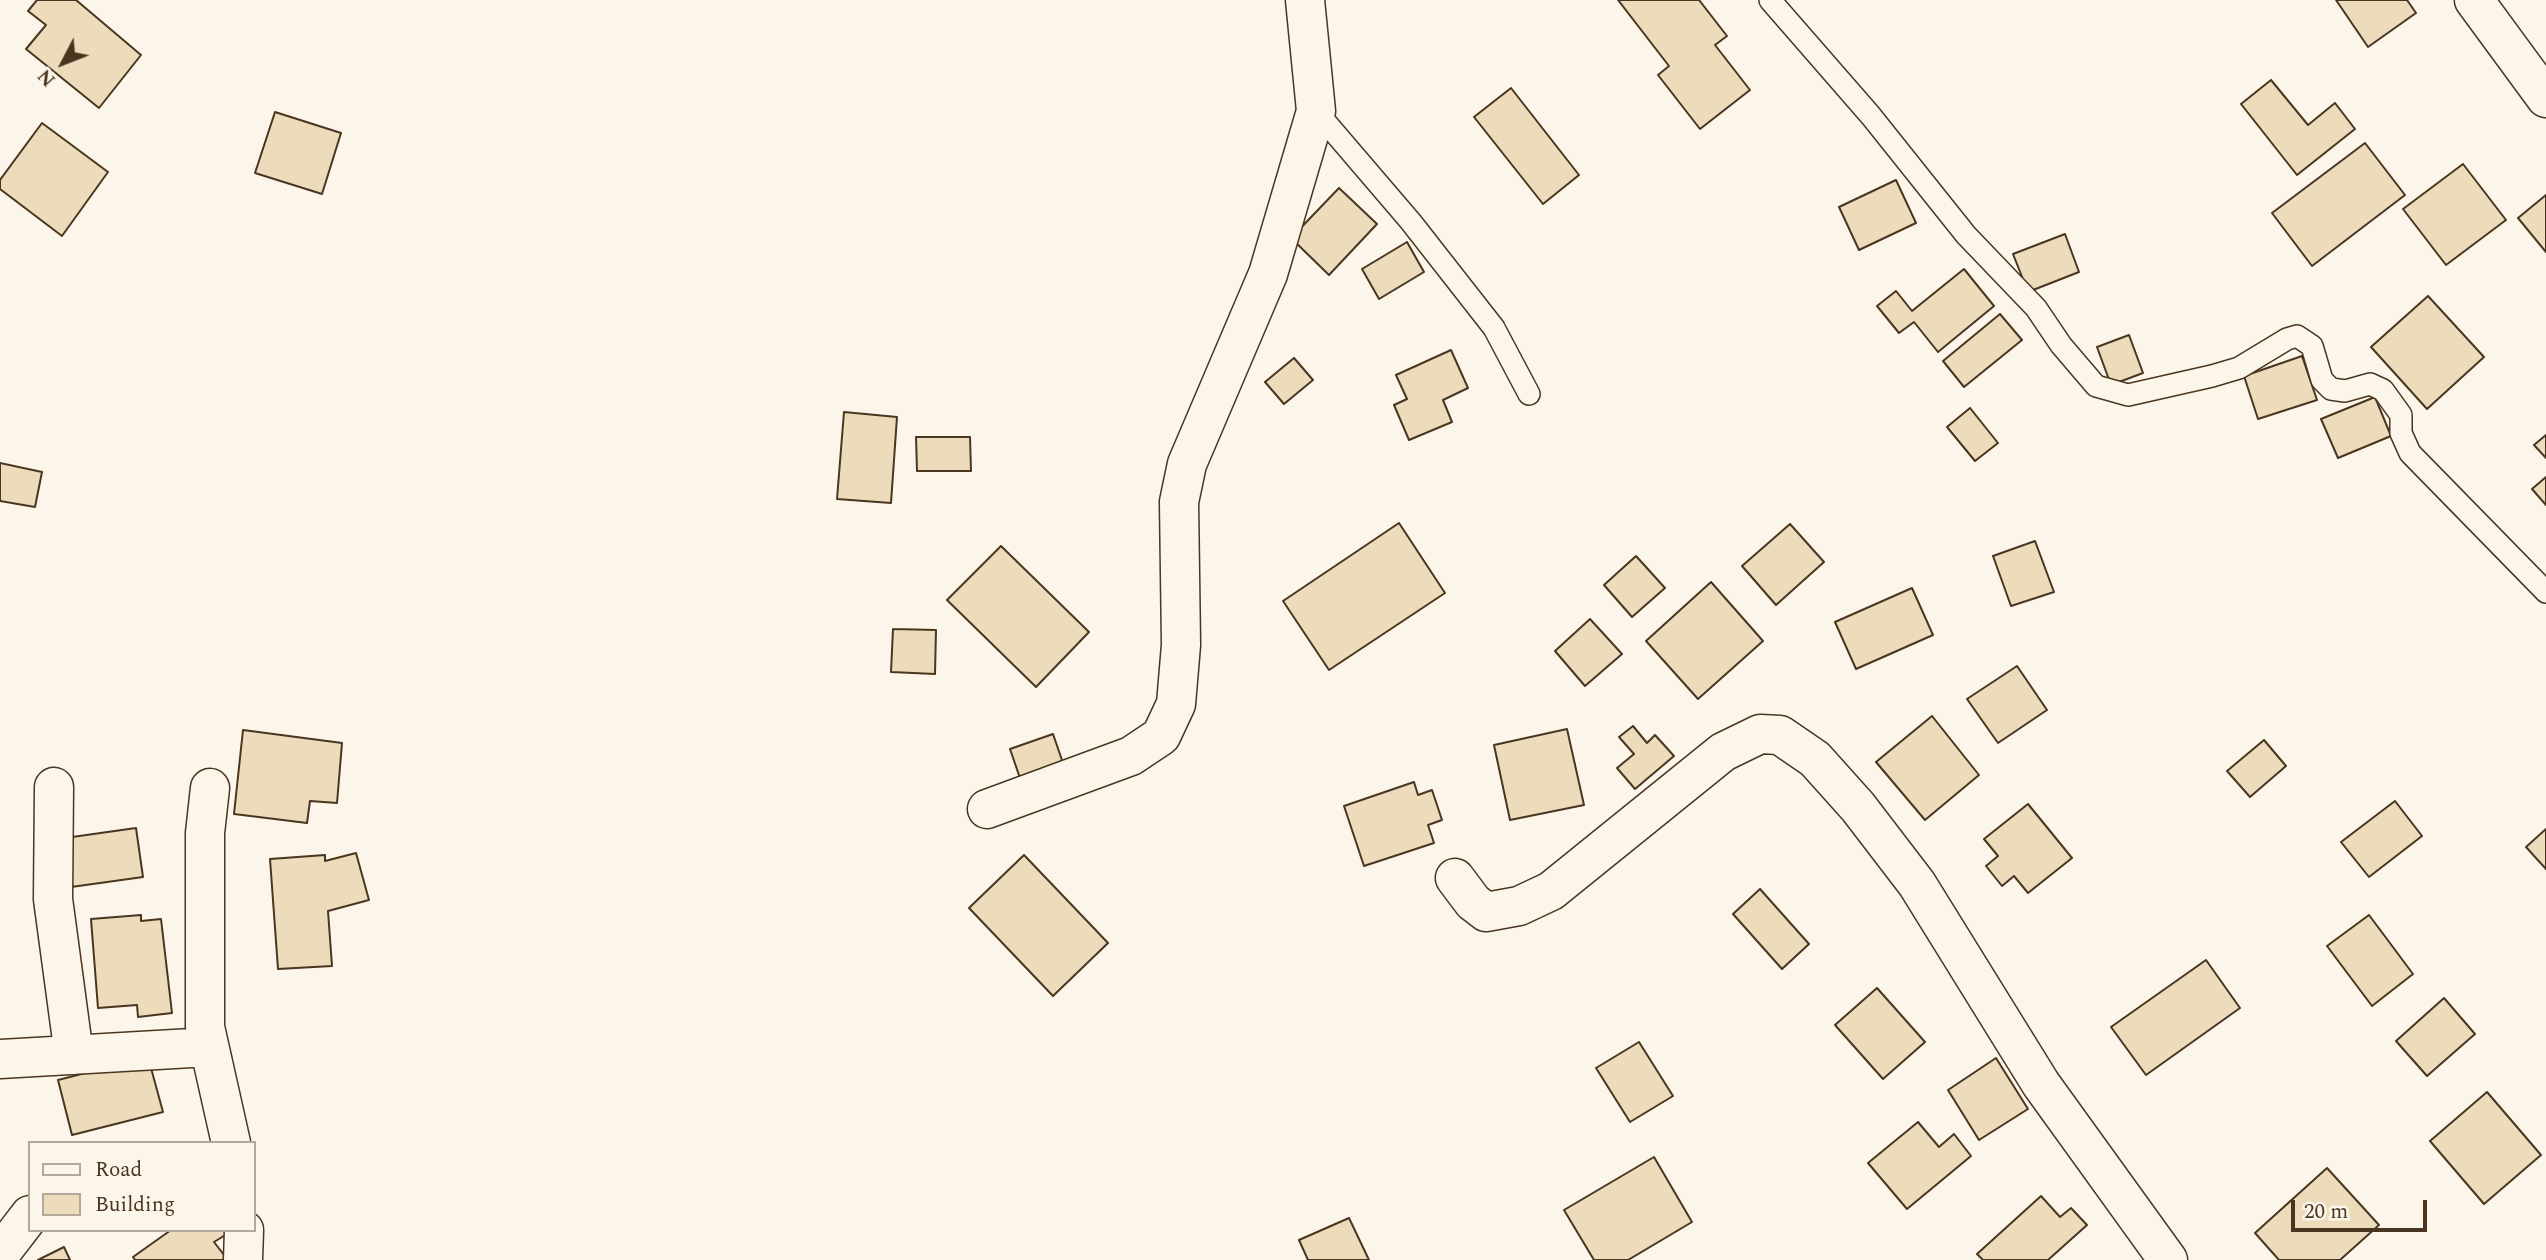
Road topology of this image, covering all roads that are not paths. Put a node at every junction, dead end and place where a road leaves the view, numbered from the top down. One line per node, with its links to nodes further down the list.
1 (1306, 0): 5 (street)
2 (1770, 0): 7 (lane)
3 (2474, 0): 4 (street)
4 (2546, 99)
5 (1316, 111): 6 (lane); 10 (street)
6 (1529, 394)
7 (2546, 592)
8 (54, 787): 13 (street)
9 (210, 788): 12 (street)
10 (987, 809)
11 (1455, 878): 20 (street)
12 (209, 1047): 13 (street); 15 (street)
13 (74, 1055): 14 (street)
14 (0, 1059)
15 (231, 1141)
16 (28, 1218): 18 (street)
17 (244, 1232): 19 (street)
18 (0, 1254)
19 (243, 1260)
20 (2168, 1260)

